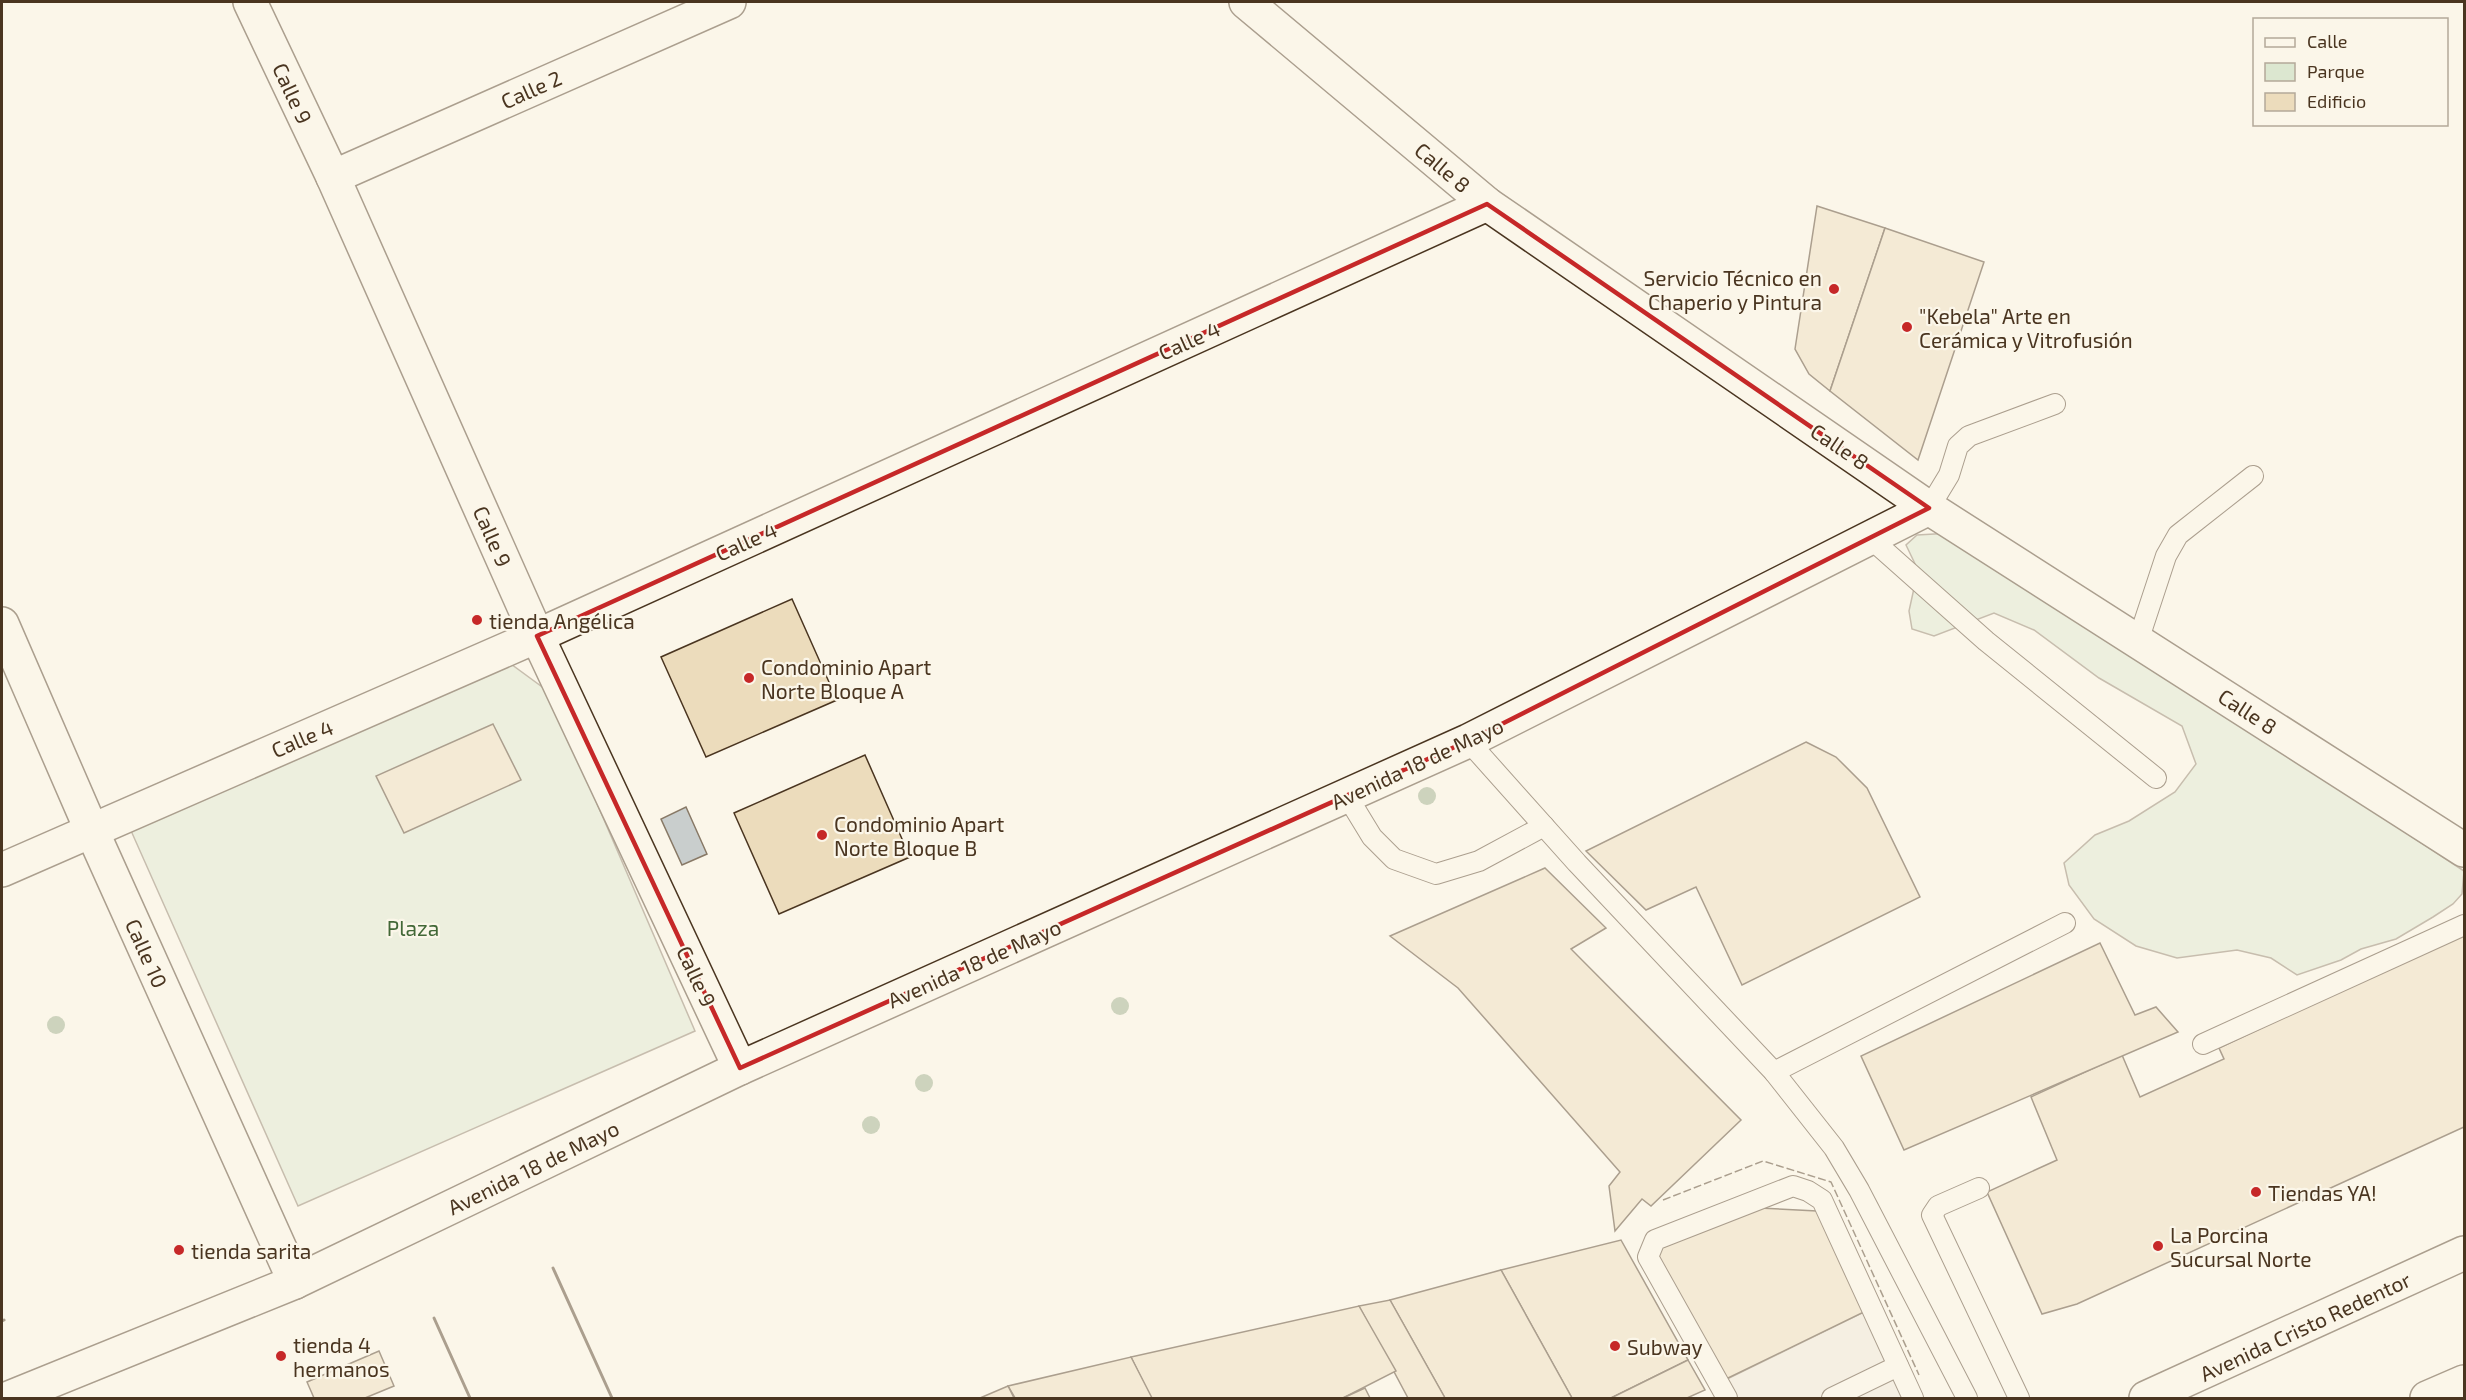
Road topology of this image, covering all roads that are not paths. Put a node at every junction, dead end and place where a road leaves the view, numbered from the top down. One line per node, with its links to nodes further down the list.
1 (250, 2): 4 (main road, Calle 9)
2 (729, 2): 4 (main road, Calle 2)
3 (1246, 2): 5 (main road, Calle 8)
4 (333, 177): 11 (main road, Calle 9)
5 (1487, 204): 8 (main road, Calle 8); 11 (main road, Calle 4)
6 (2055, 404): 8 (lane)
7 (2253, 476): 12 (lane)
8 (1929, 508): 9 (main road, Avenida 18 de Mayo); 12 (main road, Calle 8)
9 (1870, 538): 13 (main road, Avenida 18 de Mayo); 14 (lane)
10 (2, 624): 17 (main road, Calle 10)
11 (537, 636): 17 (main road, Calle 4); 23 (main road, Calle 9)
12 (2138, 641): 18 (main road, Calle 8)
13 (1468, 741): 15 (main road, Avenida 18 de Mayo); 16 (lane)
14 (2156, 778)
15 (1347, 796): 16 (lane); 23 (main road, Avenida 18 de Mayo)
16 (1544, 826): 24 (lane)
17 (91, 829): 19 (main road, Calle 4); 27 (main road, Calle 10)
18 (2464, 850)
19 (2, 870)
20 (2064, 923): 24 (lane)
21 (2464, 925): 22 (lane)
22 (2203, 1044)
23 (740, 1068): 27 (main road, Avenida 18 de Mayo)
24 (1774, 1072): 34 (lane)
25 (1979, 1188): 35 (lane)
26 (2464, 1253): 36 (main road, Avenida Cristo Redentor)
27 (295, 1282): 30 (main road, Avenida 18 de Mayo)
28 (1898, 1366): 31 (lane); 32 (lane); 33 (lane)
29 (2464, 1382): 37 (main road)
30 (9, 1398)
31 (1726, 1398)
32 (1832, 1398)
33 (1913, 1398)
34 (1967, 1398)
35 (2019, 1398)
36 (2145, 1398)
37 (2427, 1398)

